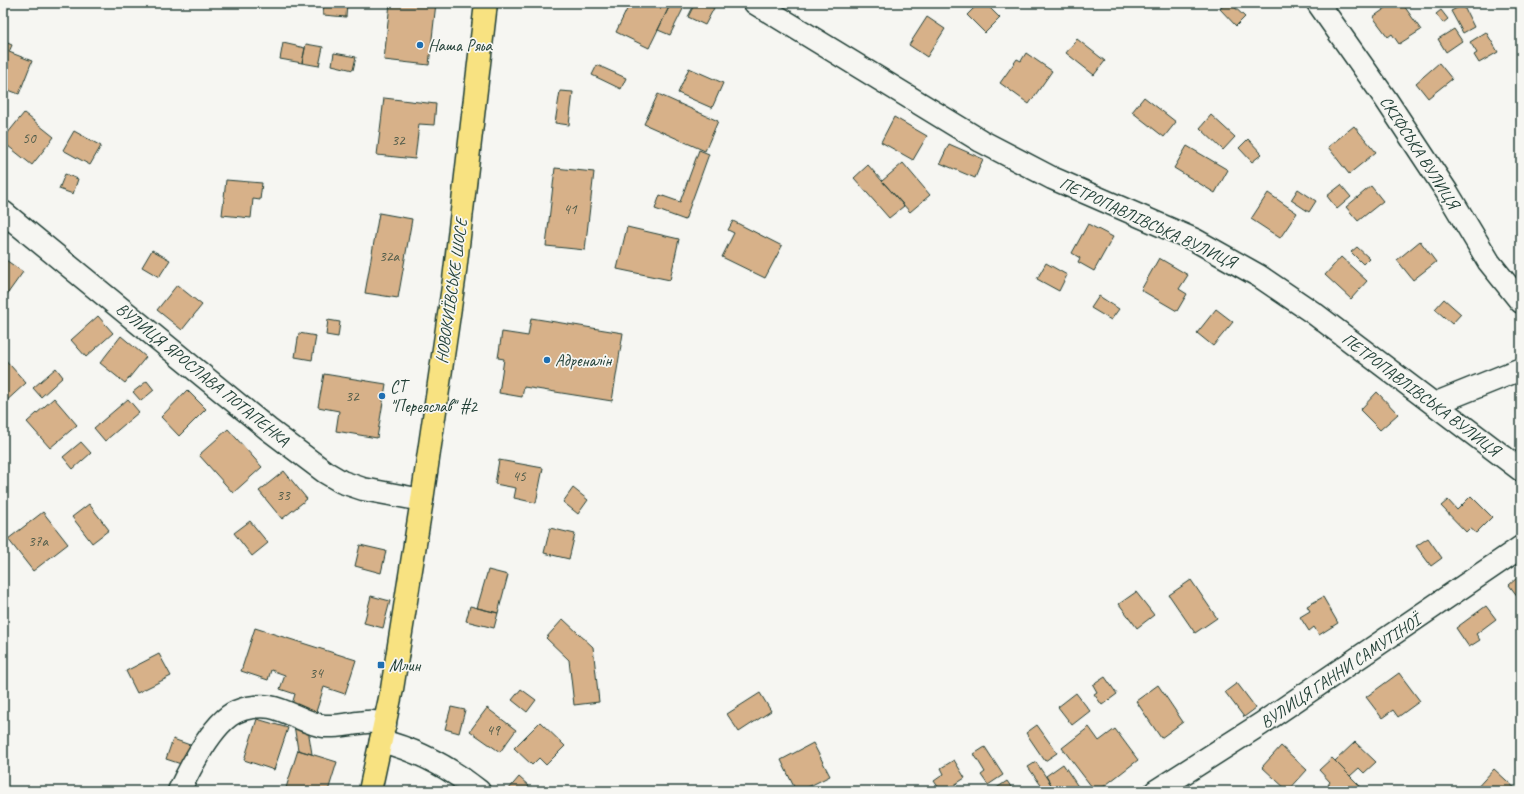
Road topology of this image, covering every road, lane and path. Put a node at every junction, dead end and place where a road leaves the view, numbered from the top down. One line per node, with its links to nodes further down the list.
1 (486, 3): 9 (main road, НОВОКИЇВСЬКЕ ШОСЕ)
2 (755, 3): 7 (street, ПЕТРОПАВЛІВСЬКА ВУЛИЦЯ)
3 (1318, 3): 5 (street, СКІФСЬКА ВУЛИЦЯ)
4 (3, 212): 9 (street, ВУЛИЦЯ ЯРОСЛАВА ПОТАПЕНКА)
5 (1521, 302)
6 (1521, 369): 7 (street)
7 (1434, 404): 8 (street, ПЕТРОПАВЛІВСЬКА ВУЛИЦЯ)
8 (1521, 470)
9 (422, 500): 11 (main road, НОВОКИЇВСЬКЕ ШОСЕ)
10 (1521, 547): 15 (street, ВУЛИЦЯ ГАННИ САМУТІНОЇ)
11 (383, 732): 12 (street); 13 (main road, НОВОКИЇВСЬКЕ ШОСЕ); 14 (street)
12 (179, 791)
13 (370, 791)
14 (479, 791)
15 (1156, 791)

